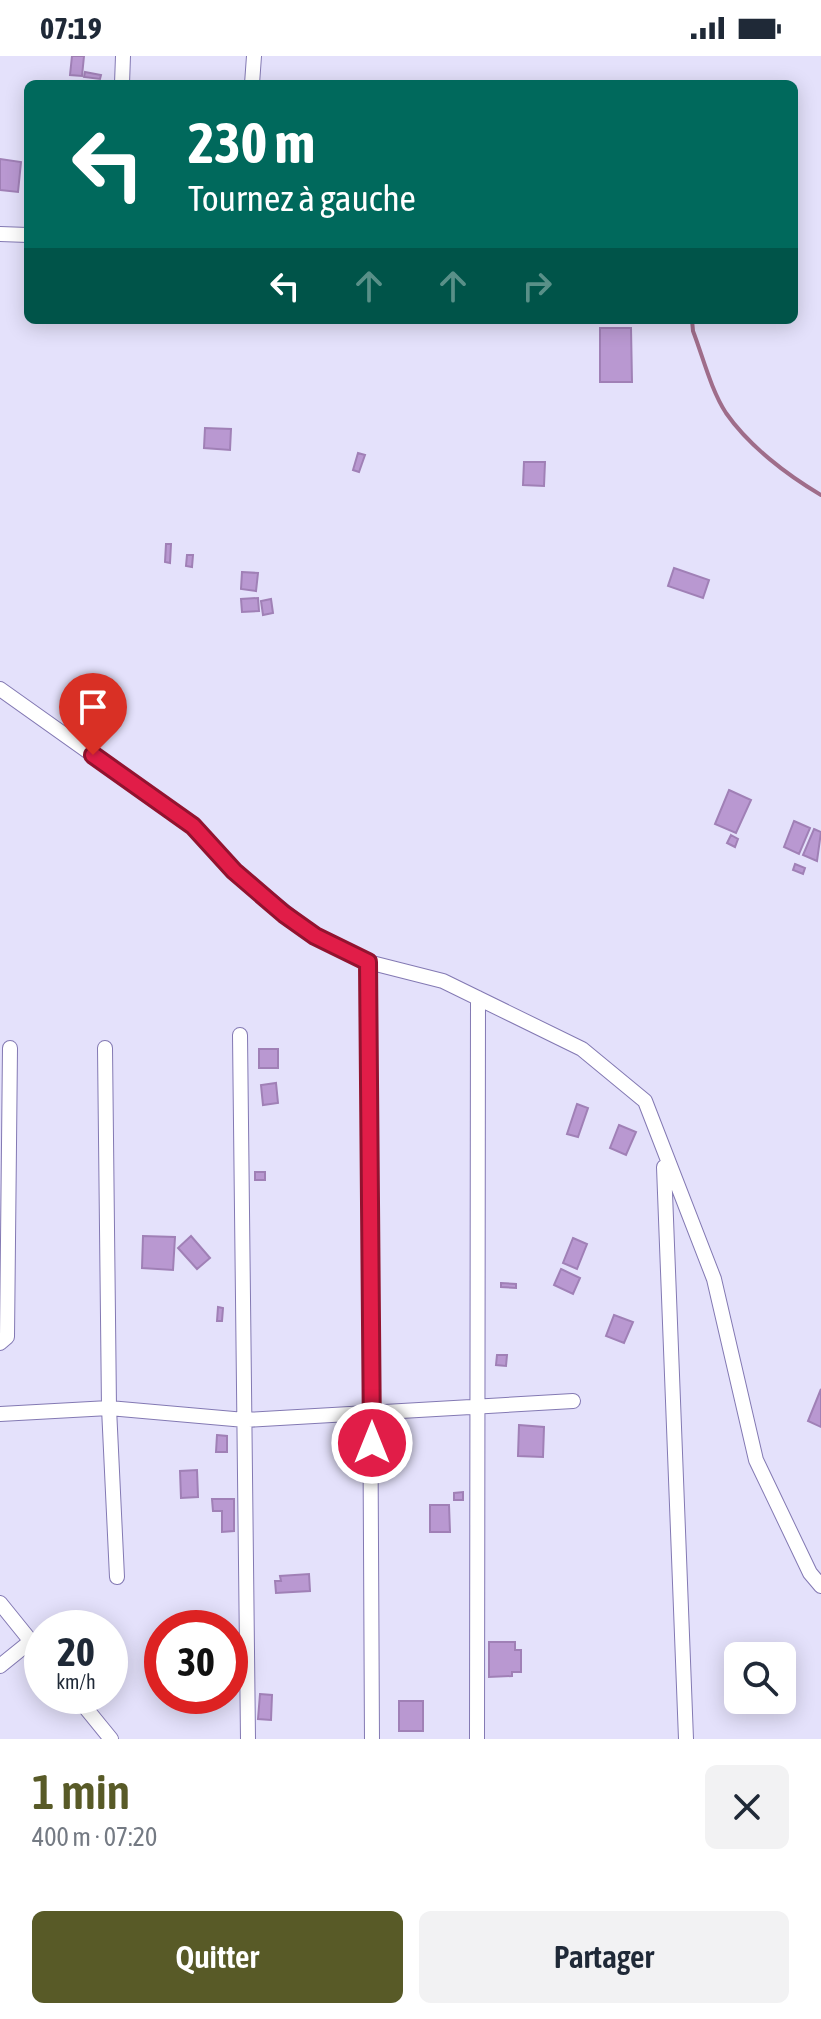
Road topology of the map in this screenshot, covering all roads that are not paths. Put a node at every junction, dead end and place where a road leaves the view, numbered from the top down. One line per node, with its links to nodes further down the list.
1 (123, 56): 3 (street)
2 (254, 56): 4 (street)
3 (122, 80)
4 (252, 80)
5 (0, 234): 6 (street)
6 (24, 235)
7 (0, 689): 8 (street)
8 (368, 962): 9 (street); 18 (street)
9 (478, 998): 13 (street); 16 (street)
10 (240, 1035): 20 (street)
11 (10, 1048): 14 (street)
12 (105, 1048): 17 (street)
13 (664, 1146): 22 (street); 32 (street)
14 (0, 1343)
15 (573, 1401): 16 (street)
16 (477, 1407): 18 (street); 31 (street)
17 (109, 1408): 19 (street); 20 (street); 21 (street)
18 (372, 1413): 20 (street); 30 (street)
19 (0, 1414)
20 (245, 1420): 29 (street)
21 (117, 1577)
22 (821, 1586)
23 (0, 1603): 24 (street)
24 (24, 1632)
25 (24, 1647): 26 (street)
26 (0, 1666)
27 (91, 1714): 28 (street)
28 (111, 1739)
29 (248, 1739)
30 (372, 1739)
31 (477, 1739)
32 (686, 1739)

